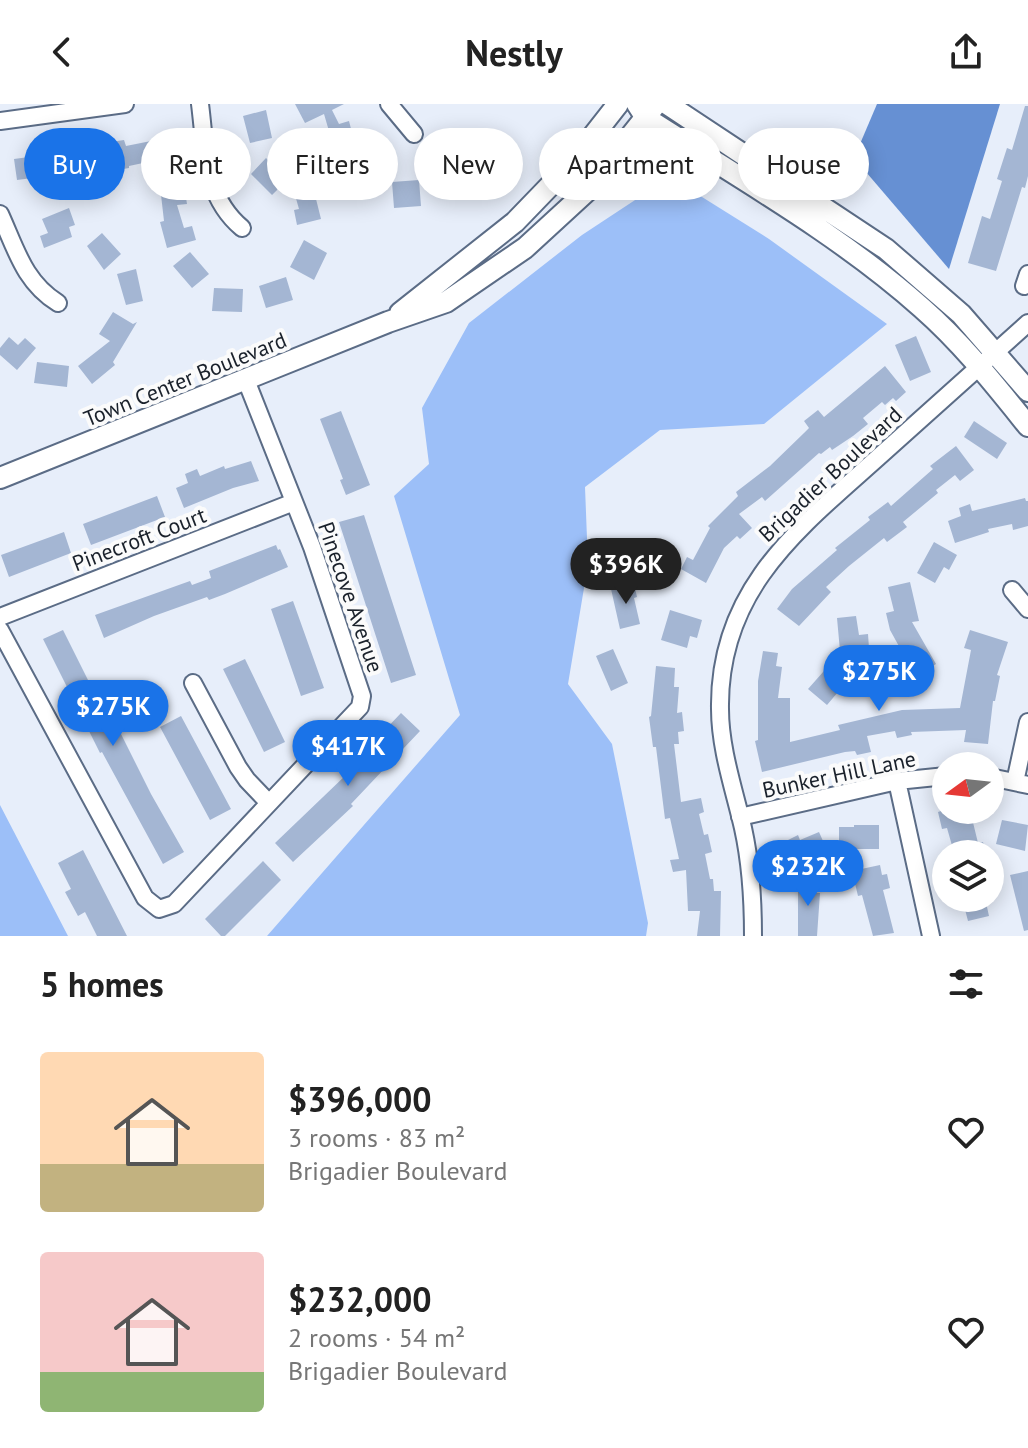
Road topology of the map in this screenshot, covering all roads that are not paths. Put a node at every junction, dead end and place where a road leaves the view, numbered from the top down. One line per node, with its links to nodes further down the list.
1 (125, 104): 7 (street)
2 (200, 104): 10 (street)
3 (389, 104): 8 (street)
4 (618, 104): 12 (street, Town Center Boulevard)
5 (667, 104): 14 (street)
6 (646, 109): 12 (street, Town Center Boulevard); 15 (street)
7 (0, 121)
8 (414, 134)
9 (0, 214): 11 (street)
10 (242, 228)
11 (58, 303)
12 (388, 322): 16 (street, Town Center Boulevard)
13 (1028, 323): 14 (street, Brigadier Boulevard)
14 (996, 351): 15 (street, Brigadier Boulevard); 17 (street)
15 (980, 366): 18 (street); 31 (street, Brigadier Boulevard)
16 (246, 380): 19 (street, Town Center Boulevard); 20 (street, Pinecove Avenue)
17 (1028, 391)
18 (1028, 426)
19 (0, 478)
20 (294, 502): 23 (street, Pinecroft Court); 30 (street, Pinecove Avenue)
21 (1012, 590): 22 (street)
22 (1028, 609)
23 (0, 617)
24 (0, 630): 30 (street, Pinecove Avenue)
25 (193, 683): 30 (street)
26 (1028, 722): 29 (street)
27 (932, 777): 28 (street, Bunker Hill Lane)
28 (897, 781): 31 (street, Bunker Hill Lane); 33 (street)
29 (1022, 783)
30 (269, 803)
31 (740, 817): 32 (street, Brigadier Boulevard)
32 (753, 936)
33 (931, 936)

